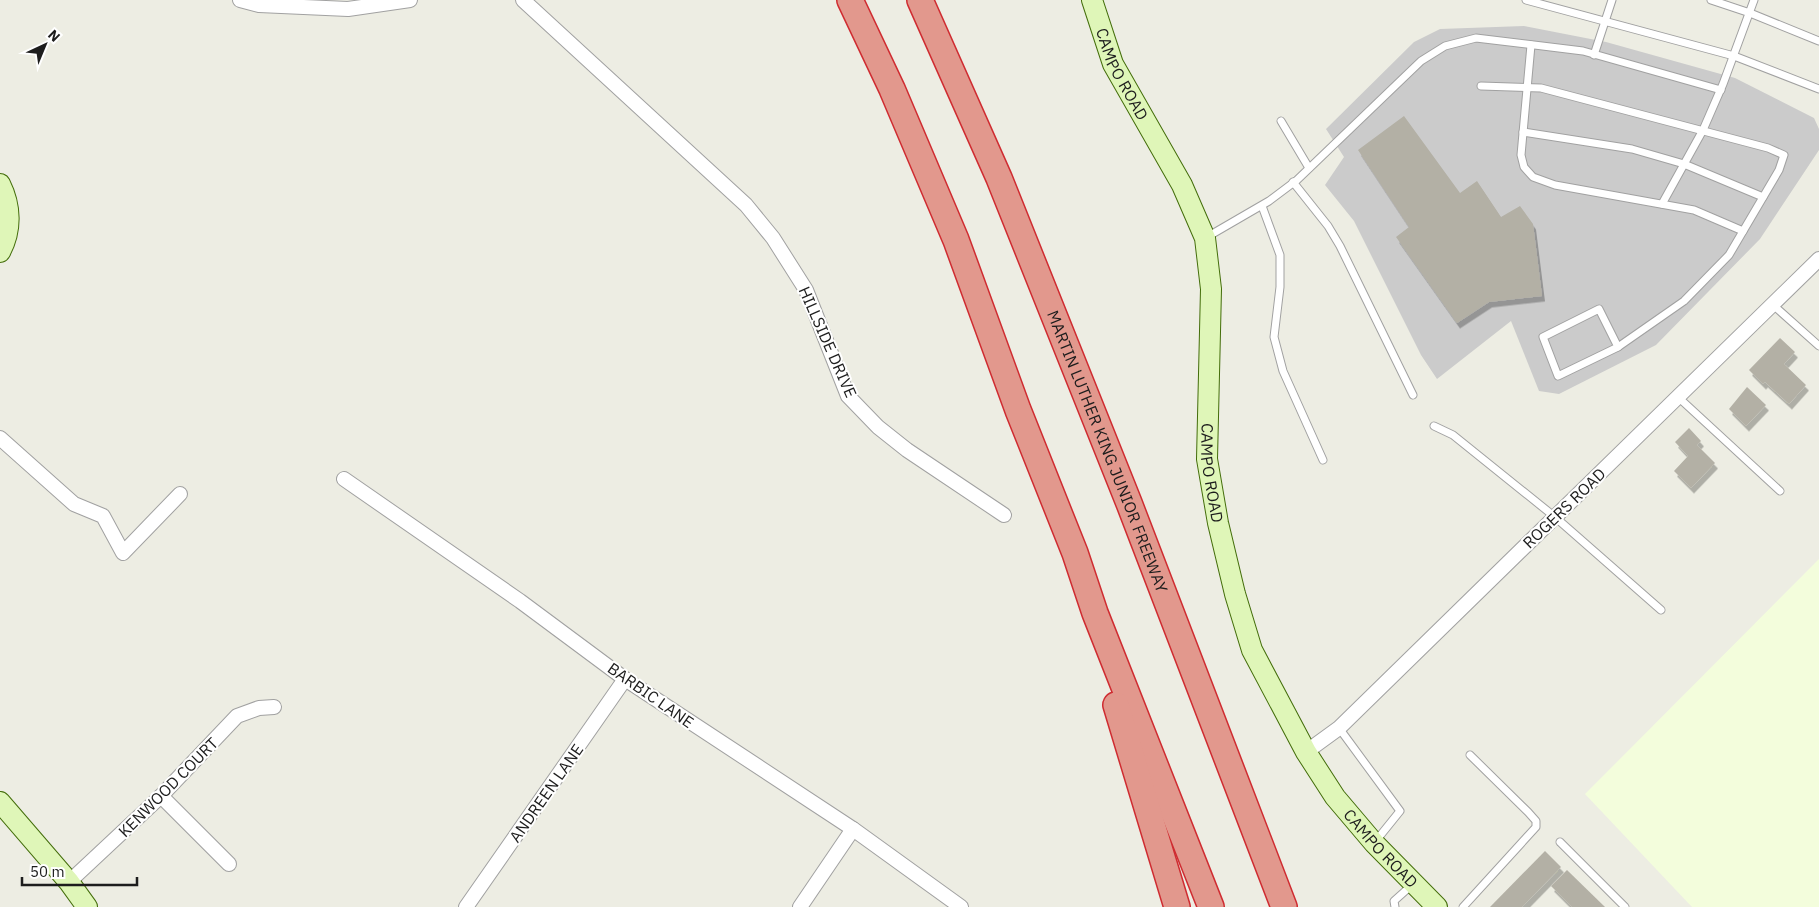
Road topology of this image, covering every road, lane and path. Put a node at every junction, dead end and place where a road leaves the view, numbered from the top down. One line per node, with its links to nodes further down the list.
1 (240, 0): 2 (street)
2 (410, 0)
3 (523, 0): 46 (street, HILLSIDE DRIVE)
4 (850, 0): 48 (highway)
5 (920, 0): 63 (highway, MARTIN LUTHER KING JUNIOR FREEWAY)
6 (1092, 0): 32 (main road, CAMPO ROAD)
7 (1526, 0): 12 (lane)
8 (1612, 0): 12 (lane)
9 (1711, 0): 11 (lane)
10 (1754, 0): 11 (lane)
11 (1750, 13): 13 (lane); 16 (lane)
12 (1606, 21): 15 (lane); 16 (lane)
13 (1819, 41)
14 (1531, 45): 15 (lane); 18 (lane); 25 (lane)
15 (1594, 55): 20 (lane)
16 (1734, 56): 19 (lane); 20 (lane)
17 (1481, 86): 18 (lane)
18 (1527, 88): 22 (lane); 23 (lane)
19 (1819, 89)
20 (1721, 90): 22 (lane)
21 (1281, 121): 25 (lane)
22 (1703, 130): 24 (lane); 28 (lane)
23 (1523, 132): 24 (lane); 29 (lane)
24 (1684, 164): 28 (lane); 29 (lane)
25 (1309, 168): 26 (lane)
26 (1294, 182): 30 (lane); 38 (lane)
27 (0, 184): 33 (main road)
28 (1763, 197): 31 (lane)
29 (1662, 204): 31 (lane)
30 (1262, 206): 32 (lane); 42 (lane)
31 (1743, 231): 36 (lane)
32 (1205, 238): 53 (main road, CAMPO ROAD)
33 (0, 252)
34 (1819, 259): 35 (street, ROGERS ROAD)
35 (1772, 304): 37 (lane); 39 (street, ROGERS ROAD)
36 (1618, 346): 36 (lane)
37 (1819, 346)
38 (1413, 395)
39 (1678, 397): 44 (lane); 47 (street, ROGERS ROAD)
40 (1434, 426): 47 (lane)
41 (0, 438): 45 (street)
42 (1324, 460)
43 (344, 479): 50 (street, BARBIC LANE)
44 (1780, 491)
45 (180, 494)
46 (1004, 515)
47 (1555, 517): 49 (lane); 52 (street, ROGERS ROAD)
48 (1075, 553): 68 (highway); 69 (highway)
49 (1661, 610)
50 (625, 679): 57 (street, BARBIC LANE); 65 (street, ANDREEN LANE)
51 (274, 707): 55 (street, KENWOOD COURT)
52 (1339, 728): 53 (street, ROGERS ROAD); 59 (lane)
53 (1306, 752): 59 (main road, CAMPO ROAD)
54 (1470, 755): 72 (lane)
55 (161, 796): 60 (street); 61 (street, KENWOOD COURT)
56 (2, 807): 61 (main road)
57 (853, 829): 66 (street); 67 (street, BARBIC LANE)
58 (1560, 842): 73 (lane)
59 (1374, 843): 62 (main road, CAMPO ROAD)
60 (230, 864)
61 (69, 882): 64 (main road)
62 (1413, 883): 70 (lane); 71 (main road, CAMPO ROAD)
63 (1283, 903)
64 (87, 907)
65 (466, 907)
66 (800, 907)
67 (960, 907)
68 (1177, 907)
69 (1211, 907)
70 (1395, 907)
71 (1436, 907)
72 (1463, 907)
73 (1624, 907)

